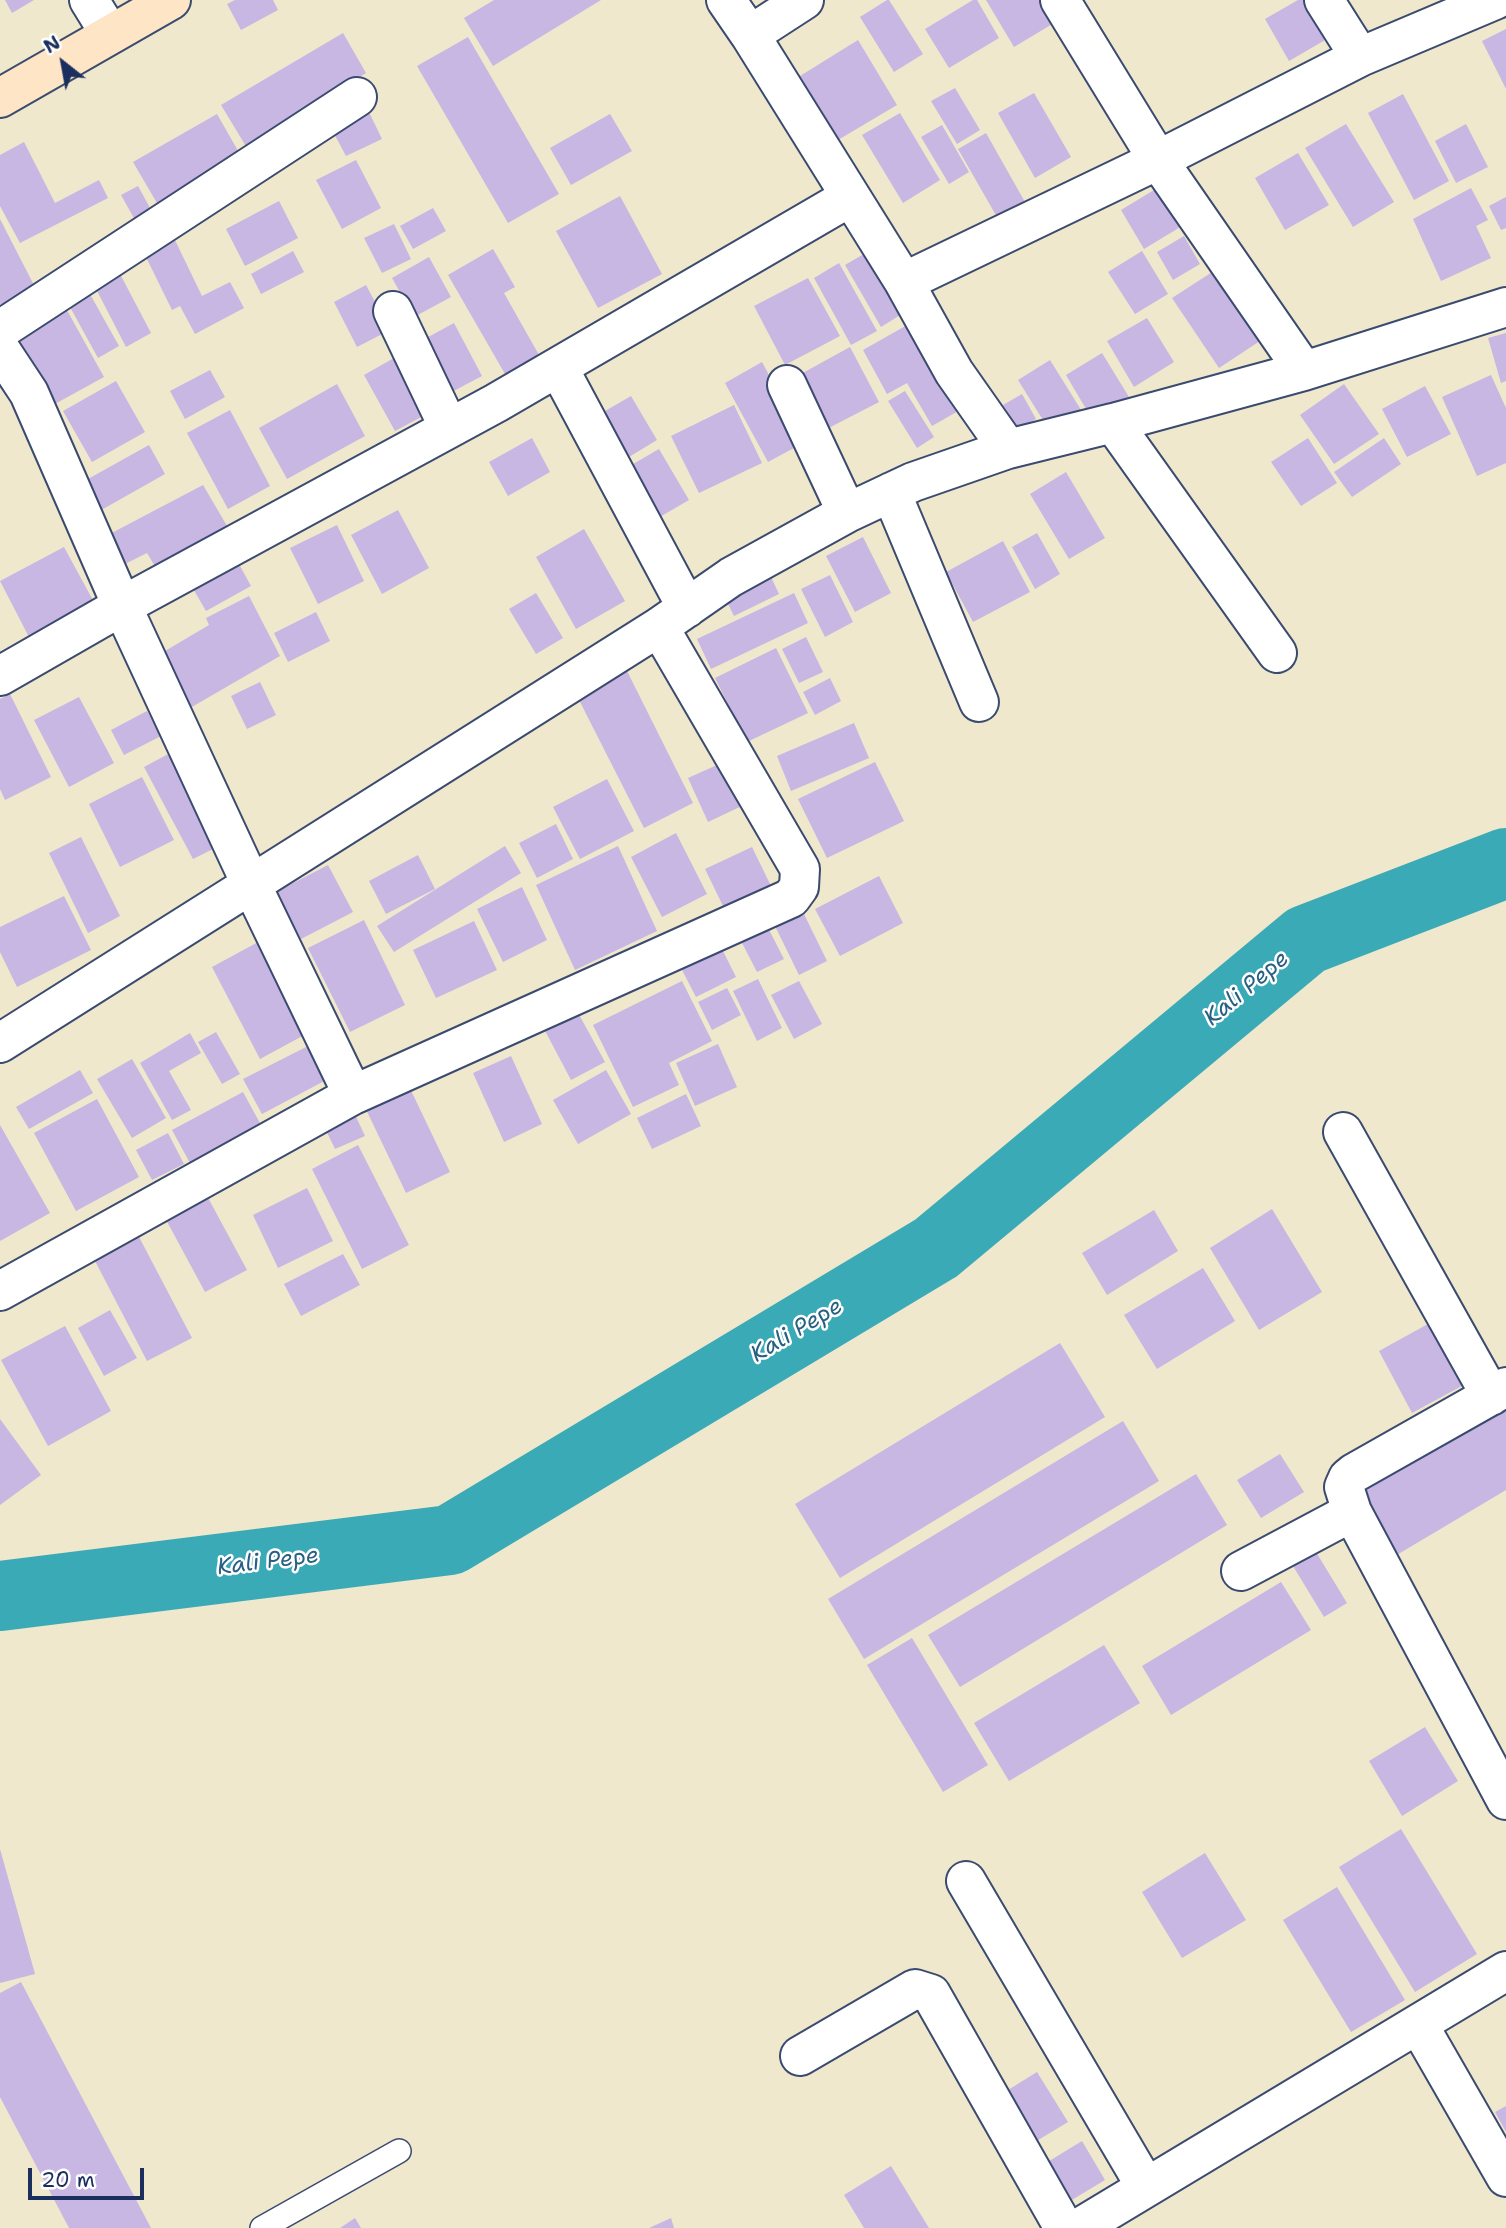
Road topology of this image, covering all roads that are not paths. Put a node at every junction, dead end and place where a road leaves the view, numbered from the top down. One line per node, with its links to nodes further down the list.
1 (89, 0): 8 (street)
2 (171, 0): 8 (main road)
3 (726, 0): 9 (street)
4 (804, 0): 9 (street)
5 (1060, 0): 13 (street)
6 (1324, 0): 10 (street)
7 (1495, 0): 10 (street)
8 (110, 34): 12 (main road)
9 (751, 35): 14 (street)
10 (1360, 57): 13 (street)
11 (357, 97): 18 (street)
12 (0, 98)
13 (1157, 160): 15 (street); 21 (street)
14 (850, 197): 15 (street); 20 (street)
15 (904, 282): 26 (street)
16 (1506, 307): 21 (street)
17 (393, 311): 25 (street)
18 (0, 330)
19 (0, 349): 23 (street)
20 (558, 367): 25 (street); 30 (street)
21 (1304, 371): 24 (street)
22 (787, 385): 28 (street)
23 (15, 401): 29 (street)
24 (1113, 424): 26 (street); 31 (street)
25 (449, 428): 29 (street)
26 (1008, 449): 27 (street)
27 (891, 492): 28 (street); 33 (street)
28 (846, 513): 30 (street)
29 (121, 606): 32 (street); 34 (street)
30 (673, 618): 34 (street); 36 (street)
31 (1277, 653)
32 (0, 676)
33 (979, 702)
34 (251, 884): 35 (street); 36 (street)
35 (0, 1043)
36 (353, 1095): 38 (street)
37 (1343, 1132): 39 (street)
38 (0, 1291)
39 (1499, 1391): 40 (street)
40 (1352, 1512): 41 (street); 42 (street)
41 (1241, 1571)
42 (1506, 1800)
43 (966, 1881): 49 (street)
44 (1506, 1971): 45 (street)
45 (1418, 2024): 48 (street); 49 (street)
46 (800, 2056): 51 (street)
47 (399, 2151): 50 (lane)
48 (1506, 2177)
49 (1146, 2187): 52 (street)
50 (262, 2228)
51 (1064, 2228)
52 (1079, 2228)

